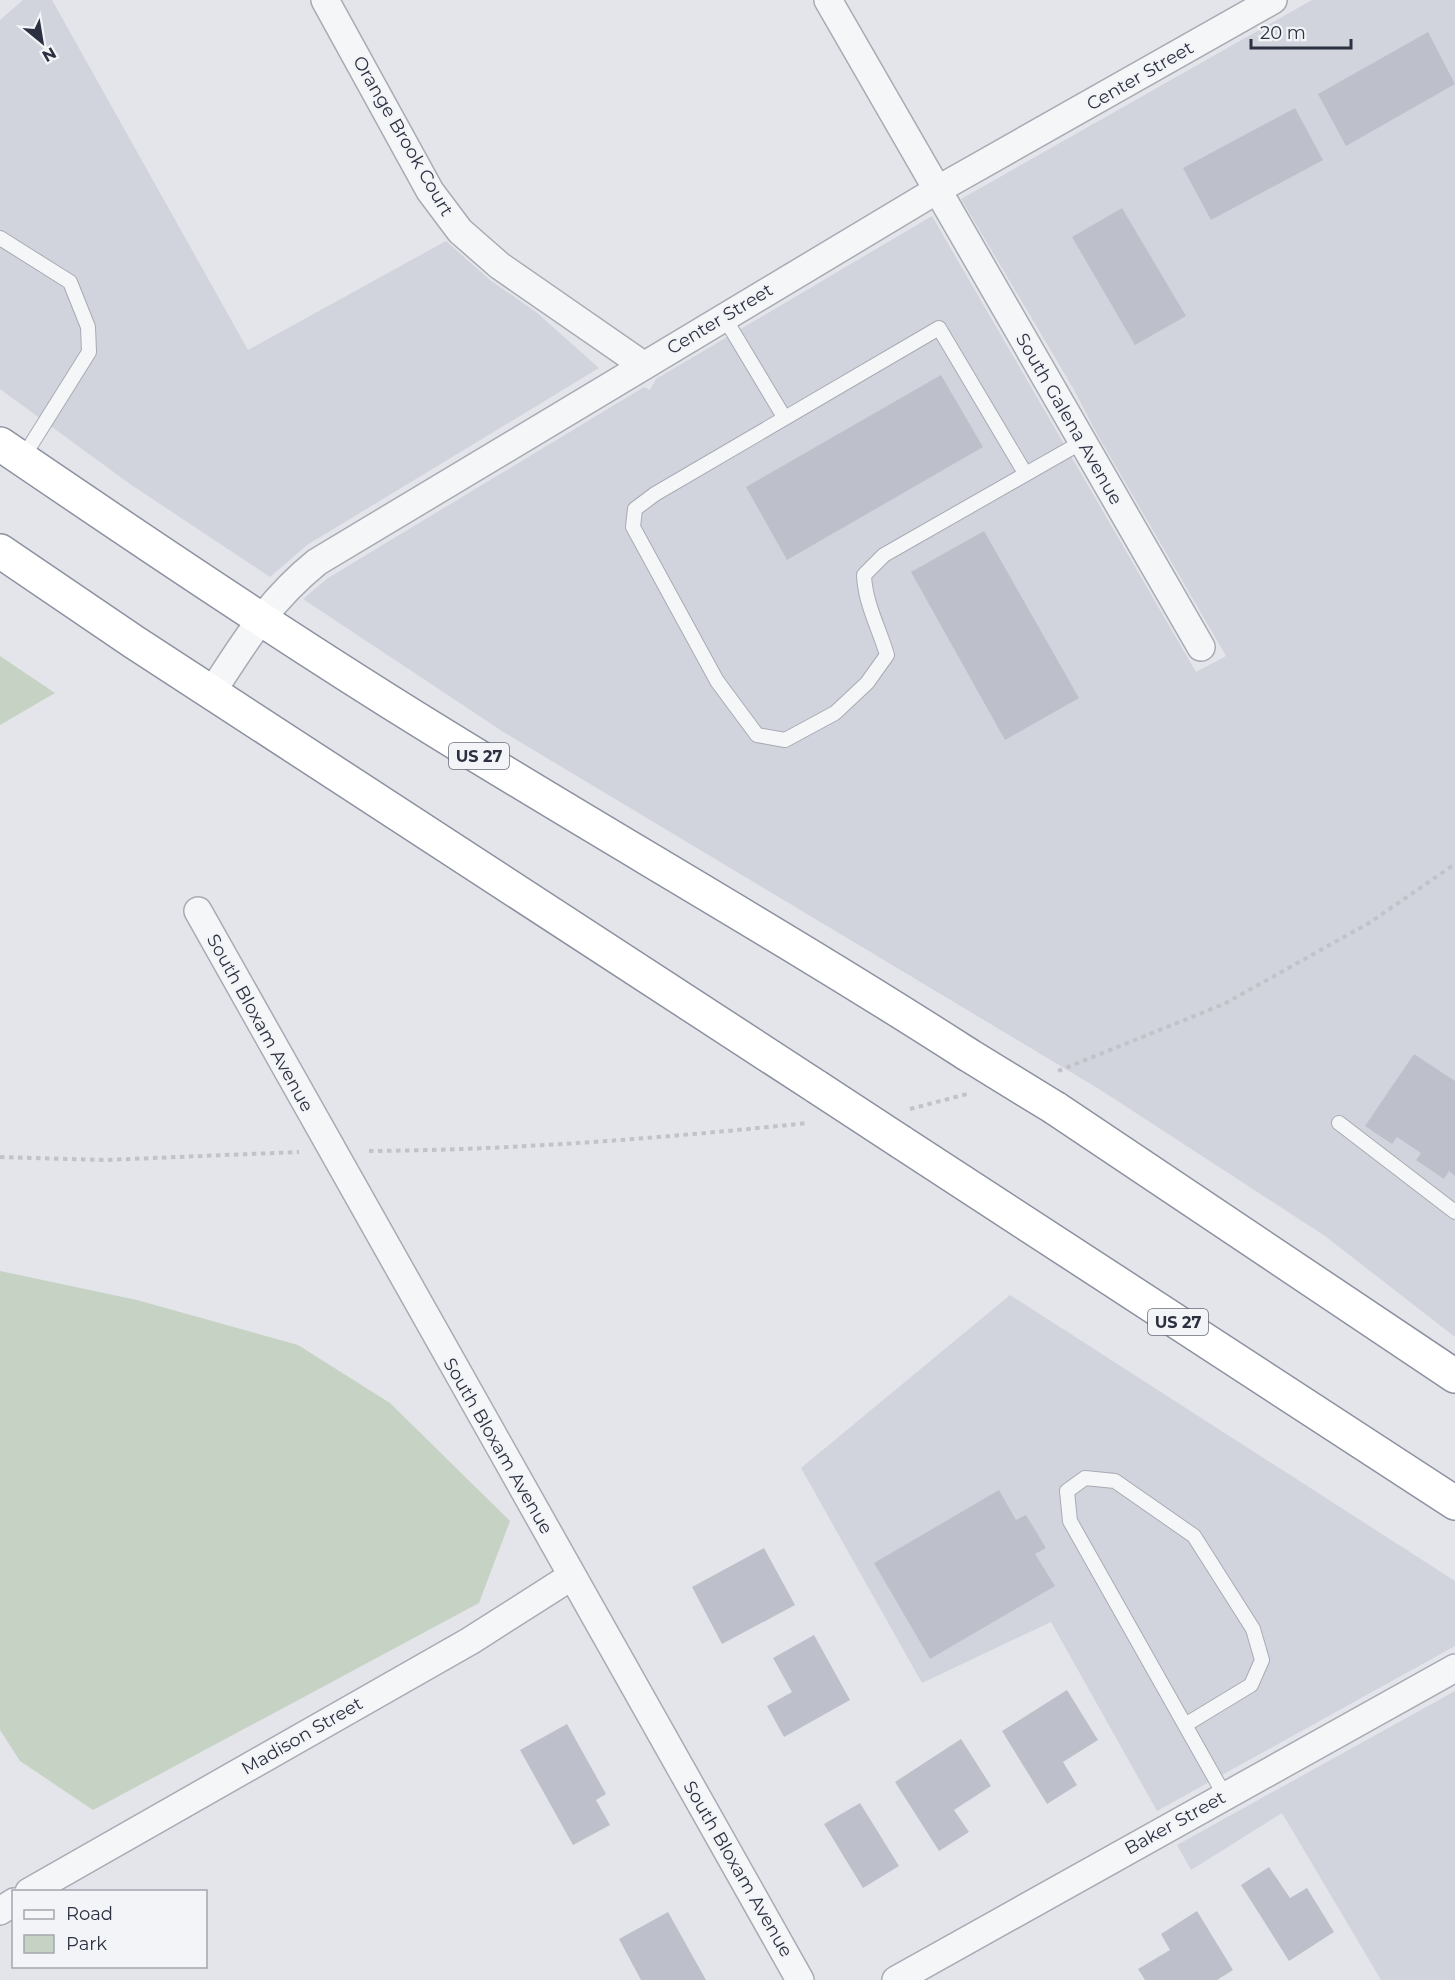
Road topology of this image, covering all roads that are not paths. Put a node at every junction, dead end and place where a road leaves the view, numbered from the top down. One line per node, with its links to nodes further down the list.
1 (325, 0): 7 (street, Orange Brook Court)
2 (828, 0): 4 (street, South Galena Avenue)
3 (1273, 0): 4 (street, Center Street)
4 (937, 190): 6 (street, Center Street); 9 (street, South Galena Avenue)
5 (0, 238): 10 (lane)
6 (724, 316): 7 (street, Center Street); 8 (lane)
7 (643, 365): 13 (street, Center Street)
8 (784, 417): 11 (lane); 11 (lane)
9 (1082, 442): 11 (lane); 14 (street, South Galena Avenue)
10 (11, 452): 13 (highway, US 27)
11 (1025, 473)
12 (0, 551): 15 (highway, US 27)
13 (260, 618): 15 (street, Center Street); 19 (highway, US 27, bridge)
14 (1202, 647)
15 (212, 692): 20 (highway, US 27, bridge)
16 (198, 911): 21 (street, South Bloxam Avenue)
17 (1340, 1123): 18 (lane)
18 (1455, 1212)
19 (1455, 1376)
20 (1455, 1503)
21 (572, 1576): 25 (street, Madison Street); 26 (street, South Bloxam Avenue)
22 (1455, 1668): 24 (street, Baker Street)
23 (1185, 1725): 23 (lane); 24 (lane)
24 (1225, 1796): 27 (street, Baker Street)
25 (33, 1890)
26 (800, 1980)
27 (896, 1980)

